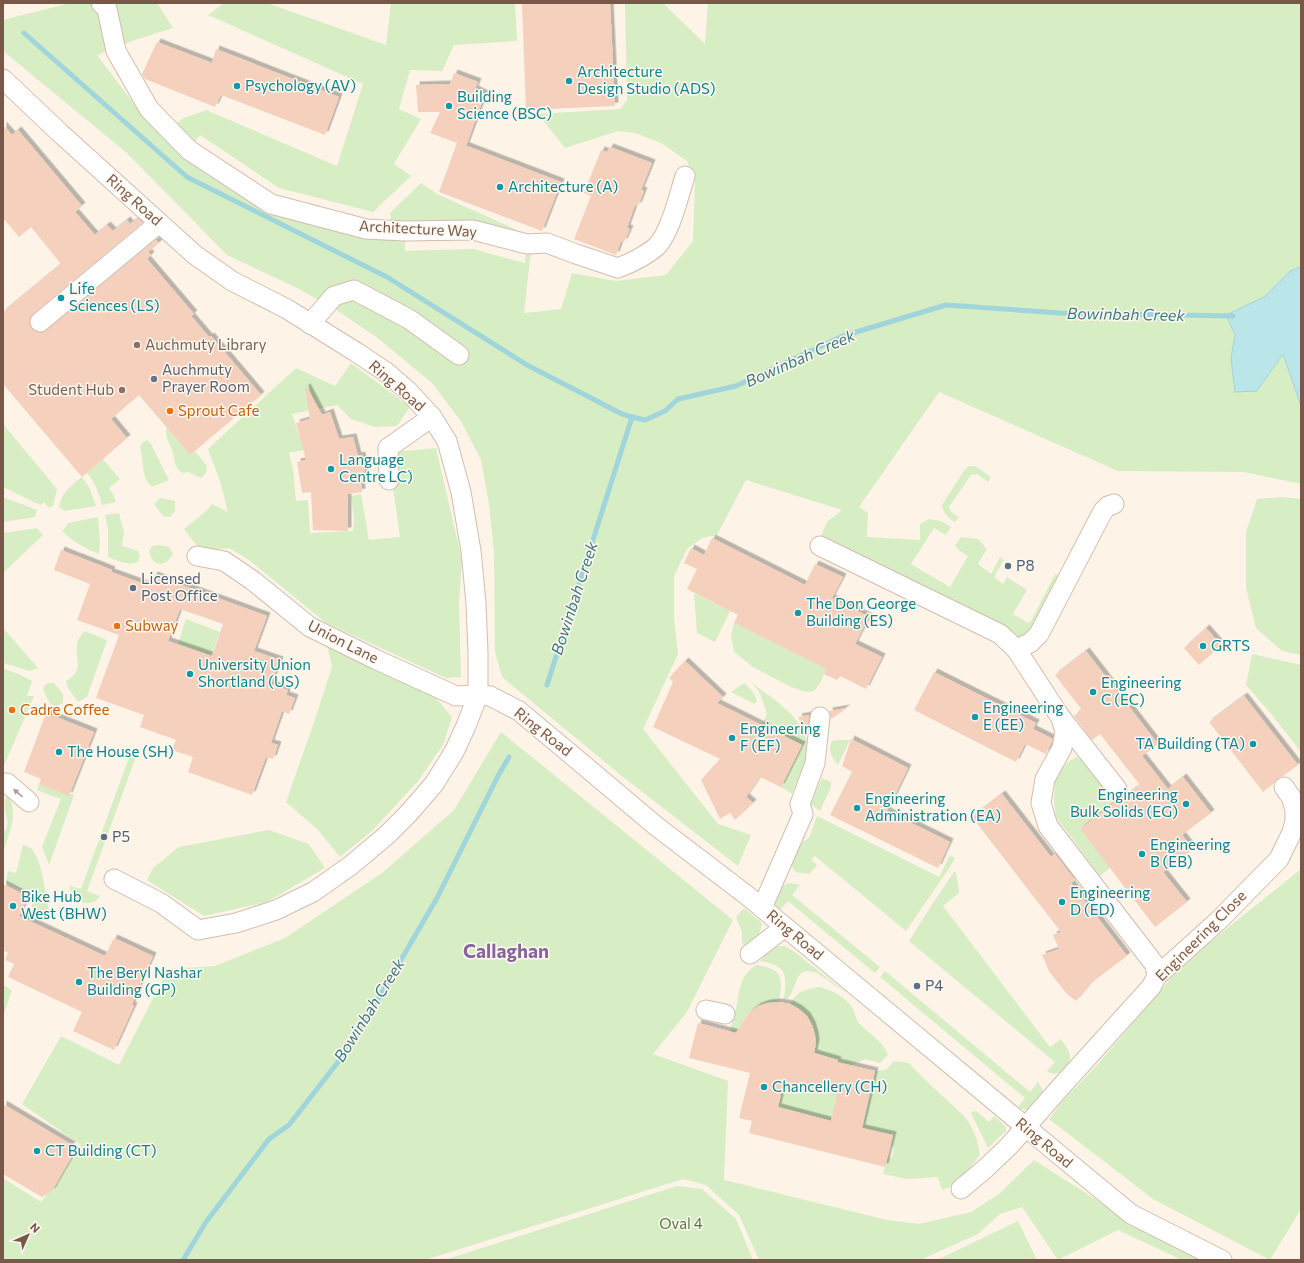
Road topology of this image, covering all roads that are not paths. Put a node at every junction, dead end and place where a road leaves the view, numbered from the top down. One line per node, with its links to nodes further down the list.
1 (101, 3): 3 (street, Architecture Way)
2 (3, 79): 4 (street, Ring Road)
3 (686, 176)
4 (159, 223): 5 (street); 6 (street, Ring Road)
5 (40, 322)
6 (310, 324): 7 (street); 8 (street, Ring Road)
7 (459, 355)
8 (432, 416): 9 (street); 14 (street, Ring Road)
9 (389, 480)
10 (1114, 504): 13 (street)
11 (820, 546): 13 (street)
12 (197, 556): 14 (street, Union Lane)
13 (1016, 650): 16 (street)
14 (478, 695): 21 (street); 22 (street, Ring Road)
15 (820, 717): 22 (street)
16 (1061, 718): 19 (street); 25 (street)
17 (7, 783): 20 (street, one-way to 17)
18 (1284, 787): 25 (street, Engineering Close)
19 (1117, 789)
20 (29, 802)
21 (114, 879)
22 (762, 908): 23 (street, Ring Road)
23 (785, 926): 24 (street); 28 (street, Ring Road)
24 (750, 954)
25 (1157, 976): 28 (street, Engineering Close)
26 (706, 1010): 27 (street)
27 (725, 1014)
28 (1026, 1127): 29 (street, Engineering Close); 30 (street, Ring Road)
29 (961, 1189)
30 (1222, 1260)

